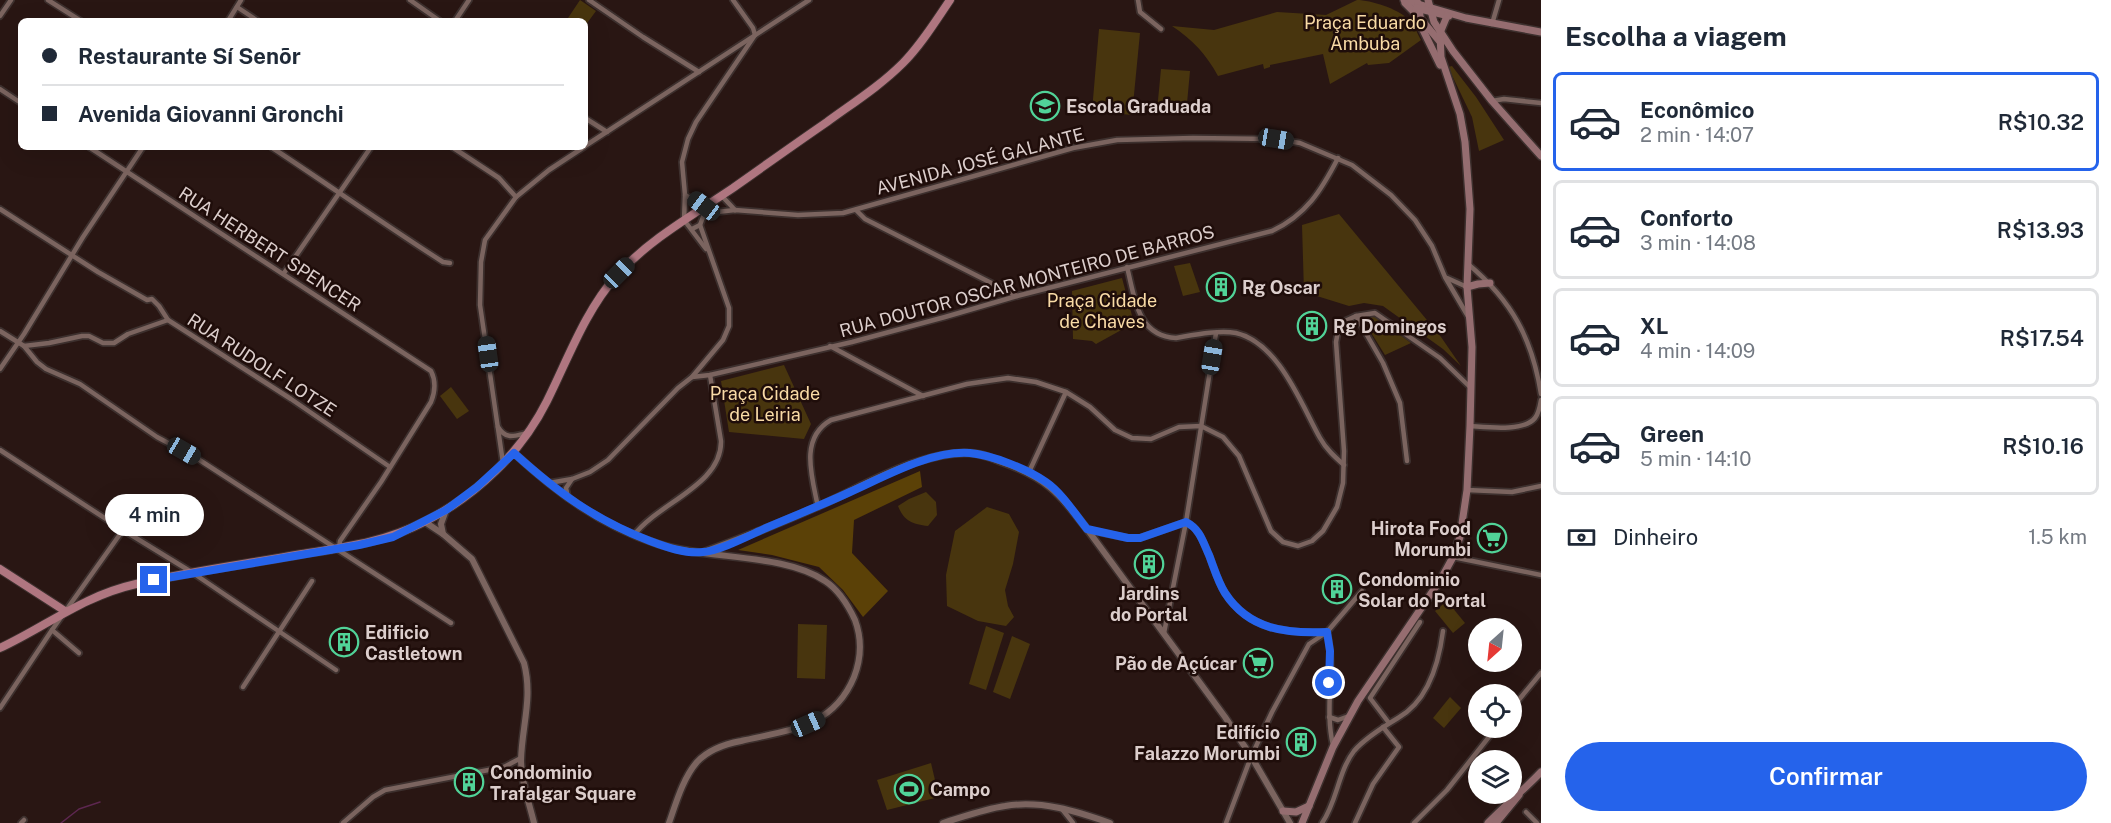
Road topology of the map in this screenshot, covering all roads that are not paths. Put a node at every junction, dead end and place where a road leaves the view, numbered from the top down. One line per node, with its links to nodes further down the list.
1 (11, 0): 16 (street)
2 (48, 0): 18 (street)
3 (241, 0): 14 (street)
4 (410, 0): 21 (street)
5 (469, 0): 22 (street)
6 (589, 0): 31 (street)
7 (733, 0): 28 (street)
8 (809, 0): 28 (street)
9 (950, 0): 51 (main road)
10 (1138, 0): 25 (street)
11 (1498, 0): 24 (street)
12 (1403, 1): 15 (main road); 15 (main road)
13 (1430, 5): 15 (main road); 17 (main road); 23 (main road); 27 (main road)
14 (237, 7): 19 (street); 20 (street)
15 (1419, 8): 29 (main road); 32 (main road)
16 (0, 16)
17 (1447, 16): 23 (main road); 27 (main road)
18 (76, 18)
19 (230, 18)
20 (254, 18)
21 (436, 18)
22 (457, 18)
23 (1467, 18): 24 (main road)
24 (1492, 24): 26 (main road)
25 (1161, 28)
26 (1541, 32)
27 (1440, 33): 29 (main road); 30 (main road)
28 (755, 35): 31 (street); 50 (street)
29 (1441, 43): 30 (main road); 32 (main road)
30 (1453, 51): 35 (main road)
31 (699, 72): 38 (street)
32 (1444, 72): 63 (main road)
33 (0, 89): 34 (street)
34 (18, 101)
35 (1492, 101): 36 (street); 46 (main road)
36 (1541, 103)
37 (588, 120): 38 (street)
38 (607, 132): 39 (street)
39 (588, 144)
40 (93, 150): 48 (street, RUA HERBERT SPENCER)
41 (141, 150): 48 (street)
42 (276, 150): 49 (street)
43 (369, 150): 49 (street)
44 (457, 150): 52 (street)
45 (579, 150): 52 (street)
46 (1541, 156)
47 (1338, 158): 56 (street, AVENIDA JOSÉ GALANTE); 64 (street, RUA DOUTOR OSCAR MONTEIRO DE BARROS); 66 (street, AVENIDA JOSÉ GALANTE)
48 (126, 172): 61 (street); 65 (street, RUA HERBERT SPENCER)
49 (341, 192): 62 (street); 65 (street)
50 (686, 195): 53 (street); 57 (street)
51 (721, 195): 53 (main road); 55 (street)
52 (516, 197): 86 (street)
53 (704, 206): 57 (main road)
54 (0, 210): 61 (street, RUA RUDOLF LOTZE)
55 (735, 210): 56 (street, AVENIDA JOSÉ GALANTE); 58 (street, AVENIDA JOSÉ GALANTE)
56 (856, 210): 69 (street)
57 (684, 220): 59 (street); 89 (main road)
58 (700, 225): 59 (street, AVENIDA JOSÉ GALANTE); 60 (street)
59 (692, 229): 60 (street)
60 (708, 251): 80 (street)
61 (71, 255): 72 (street, RUA RUDOLF LOTZE); 75 (street)
62 (450, 263)
63 (1468, 264): 67 (street); 68 (main road)
64 (1127, 267): 69 (street, RUA DOUTOR OSCAR MONTEIRO DE BARROS); 74 (street)
65 (284, 273): 95 (street, RUA HERBERT SPENCER)
66 (1445, 277): 68 (street); 71 (street, AVENIDA JOSÉ GALANTE)
67 (1490, 283): 68 (main road); 83 (street)
68 (1467, 287): 71 (main road)
69 (1017, 296): 76 (street, RUA DOUTOR OSCAR MONTEIRO DE BARROS)
70 (1356, 316): 81 (street); 92 (street); 94 (street)
71 (1469, 319): 81 (main road)
72 (168, 320): 77 (street); 95 (street, RUA RUDOLF LOTZE)
73 (0, 331): 75 (street)
74 (1216, 333): 87 (street); 94 (street)
75 (18, 343): 77 (street); 78 (street)
76 (830, 345): 79 (street, RUA DOUTOR OSCAR MONTEIRO DE BARROS); 84 (street)
77 (24, 346): 111 (street)
78 (0, 369)
79 (710, 375): 80 (street, RUA DOUTOR OSCAR MONTEIRO DE BARROS); 109 (street)
80 (692, 377): 97 (street)
81 (1472, 388): 88 (main road)
82 (1066, 392): 84 (street); 87 (street); 96 (street)
83 (1541, 394)
84 (923, 396): 102 (street)
85 (1541, 400): 88 (street)
86 (498, 426): 89 (street); 93 (street)
87 (1201, 426): 94 (street); 105 (street)
88 (1470, 426): 100 (main road)
89 (529, 432): 91 (main road)
90 (0, 450): 107 (street)
91 (514, 453): 93 (main road); 98 (street)
92 (1407, 461)
93 (503, 463): 103 (main road)
94 (1344, 465)
95 (390, 467): 111 (street)
96 (1029, 472): 102 (street); 106 (street)
97 (572, 479): 98 (street); 101 (street)
98 (546, 483): 101 (street)
99 (1541, 486): 100 (street)
100 (1467, 490): 113 (main road)
101 (572, 502): 109 (street)
102 (818, 507): 110 (street)
103 (446, 510): 104 (main road); 108 (street)
104 (425, 522): 108 (street); 111 (main road)
105 (1186, 522): 106 (street); 126 (street); 127 (street)
106 (1087, 529): 127 (street)
107 (123, 530): 116 (street); 120 (street)
108 (443, 534): 142 (street)
109 (634, 535): 112 (street)
110 (733, 542): 112 (street); 114 (street)
111 (337, 549): 116 (main road); 122 (street)
112 (704, 552): 114 (street)
113 (1453, 557): 117 (street); 135 (main road)
114 (733, 558): 157 (street)
115 (0, 569): 120 (main road)
116 (193, 573): 120 (main road); 125 (street)
117 (1541, 575)
118 (312, 581): 125 (street)
119 (1362, 591): 126 (street)
120 (65, 611): 123 (street); 128 (main road)
121 (1420, 622): 137 (street)
122 (451, 623)
123 (52, 630): 129 (street); 134 (street)
124 (1443, 630): 137 (street)
125 (280, 632): 130 (street); 132 (street)
126 (1327, 632): 136 (street); 141 (street)
127 (1164, 633): 141 (street)
128 (1, 649)
129 (79, 653)
130 (336, 670)
131 (1541, 673): 133 (street)
132 (243, 687)
133 (1522, 696)
134 (0, 708)
135 (1351, 714): 136 (street); 140 (main road)
136 (1329, 717): 140 (street)
137 (1389, 723): 138 (street)
138 (1383, 727): 154 (street); 163 (street)
139 (1488, 738): 164 (street)
140 (1333, 747): 149 (main road)
141 (1251, 756): 151 (street); 160 (street)
142 (521, 758): 143 (street); 145 (street)
143 (504, 767): 145 (street); 155 (street)
144 (1541, 772): 146 (main road)
145 (523, 775): 156 (street)
146 (1522, 792)
147 (1505, 804): 165 (main road)
148 (1513, 804): 166 (main road)
149 (1309, 806): 151 (main road); 162 (main road)
150 (1062, 809): 153 (street); 158 (street); 159 (street)
151 (1282, 810): 161 (street)
152 (1526, 812): 167 (street)
153 (948, 822)
154 (1325, 822)
155 (343, 823)
156 (534, 823)
157 (669, 823)
158 (1073, 823)
159 (1110, 823)
160 (1226, 823)
161 (1290, 823)
162 (1302, 823)
163 (1354, 823)
164 (1414, 823)
165 (1488, 823)
166 (1496, 823)
167 (1537, 823)

